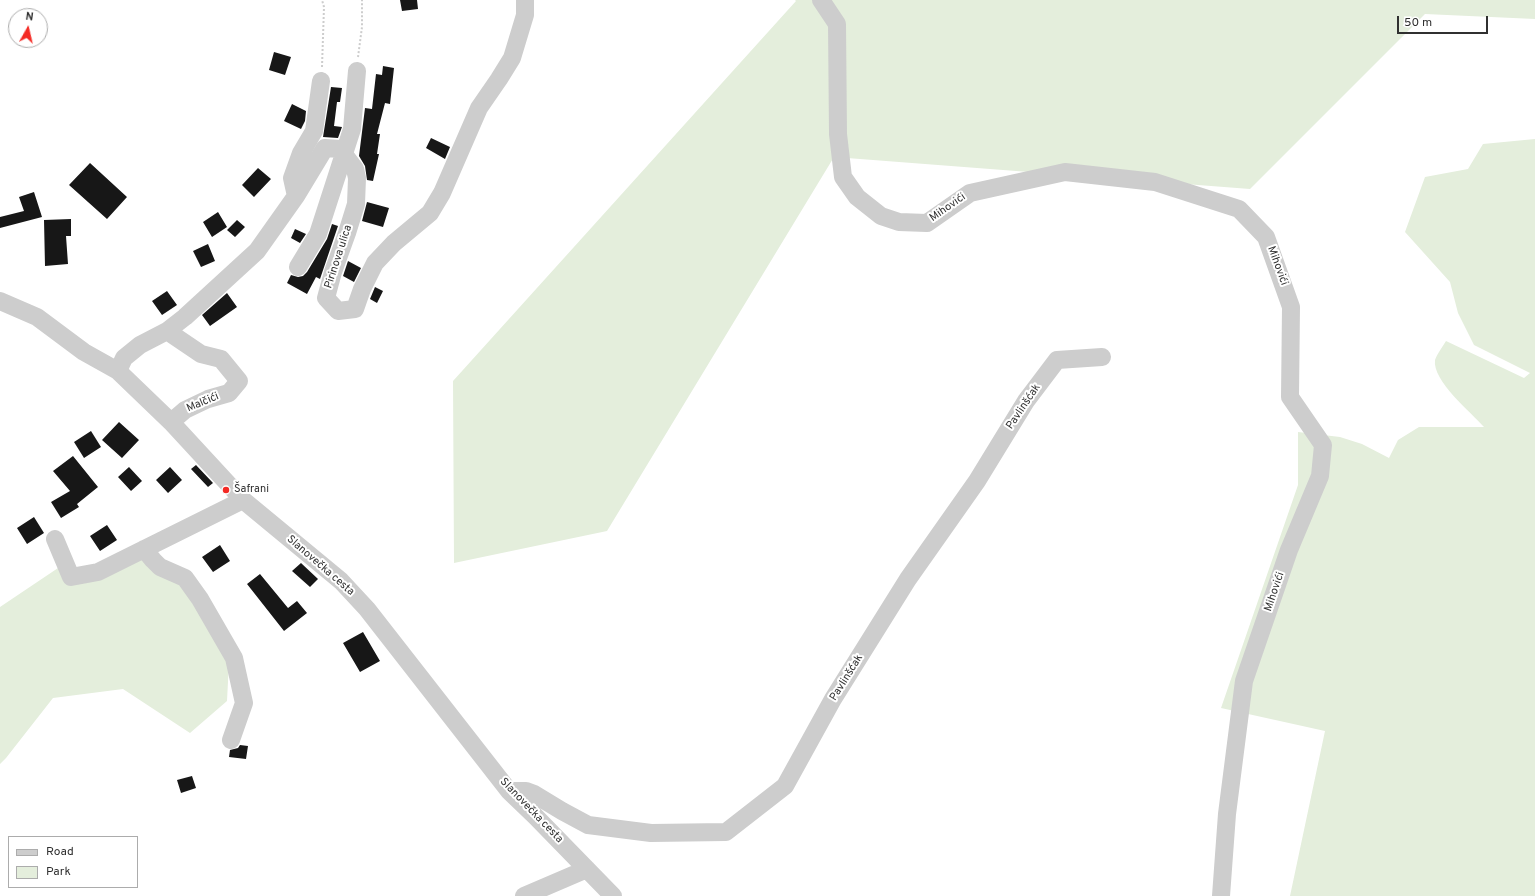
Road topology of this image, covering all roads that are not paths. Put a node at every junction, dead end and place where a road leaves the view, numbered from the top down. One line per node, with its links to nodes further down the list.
1 (525, 0): 5 (street, Pirinova ulica)
2 (820, 0): 21 (street, Mihovići)
3 (357, 71): 5 (street)
4 (321, 81): 6 (street)
5 (344, 156): 6 (street, Pirinova ulica); 7 (street)
6 (296, 196): 9 (street, Pirinova ulica)
7 (298, 267)
8 (0, 301): 11 (street, Slanovečka cesta)
9 (167, 331): 11 (street, Pirinova ulica); 12 (street, Malčići)
10 (1102, 357): 17 (street, Pavlinšćak)
11 (118, 371): 12 (street, Slanovečka cesta)
12 (171, 422): 13 (street, Slanovečka cesta)
13 (244, 500): 15 (street); 17 (street, Slanovečka cesta)
14 (55, 539): 15 (street)
15 (144, 549): 16 (street)
16 (230, 740)
17 (509, 791): 18 (street, Slanovečka cesta)
18 (587, 869): 19 (street); 20 (street, Slanovečka cesta)
19 (524, 896)
20 (614, 896)
21 (1221, 896)

